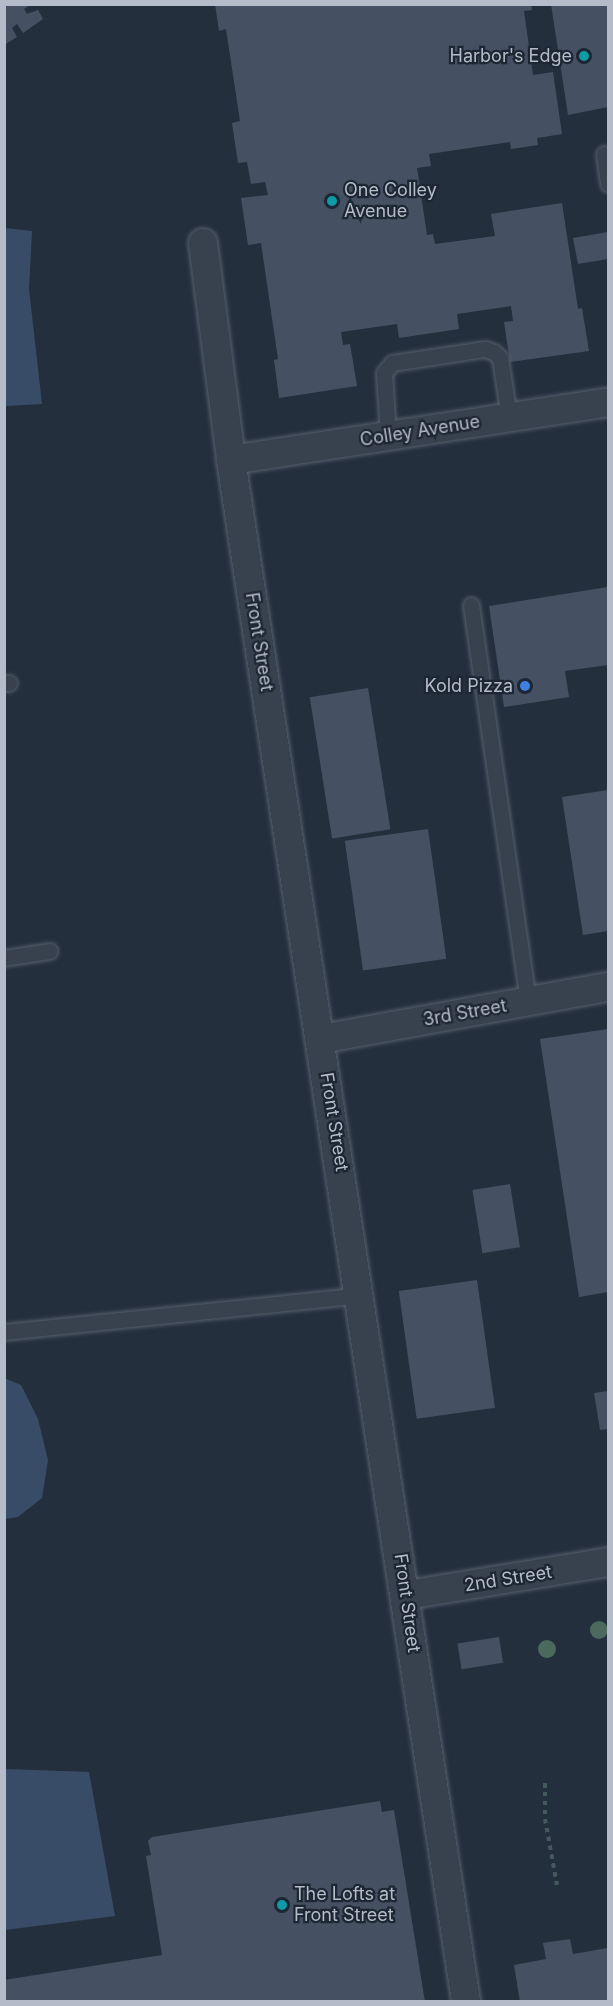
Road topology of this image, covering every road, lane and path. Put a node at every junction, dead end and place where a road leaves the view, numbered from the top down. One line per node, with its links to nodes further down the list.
1 (604, 154): 2 (lane)
2 (609, 184)
3 (203, 243): 7 (street, Front Street)
4 (609, 402): 5 (street, Colley Avenue)
5 (509, 417): 6 (street, Colley Avenue); 6 (lane)
6 (388, 436): 7 (street, Colley Avenue)
7 (231, 460): 13 (street, Front Street)
8 (471, 605): 12 (lane)
9 (49, 951): 10 (lane)
10 (4, 958)
11 (609, 987): 12 (street, 3rd Street)
12 (528, 1001): 13 (street, 3rd Street)
13 (321, 1039): 14 (street, Front Street)
14 (360, 1295): 15 (lane); 17 (street, Front Street)
15 (4, 1332)
16 (609, 1562): 17 (street, 2nd Street)
17 (407, 1595): 20 (street, Front Street)
18 (545, 1783): 19 (path)
19 (557, 1885)
20 (466, 2001)

